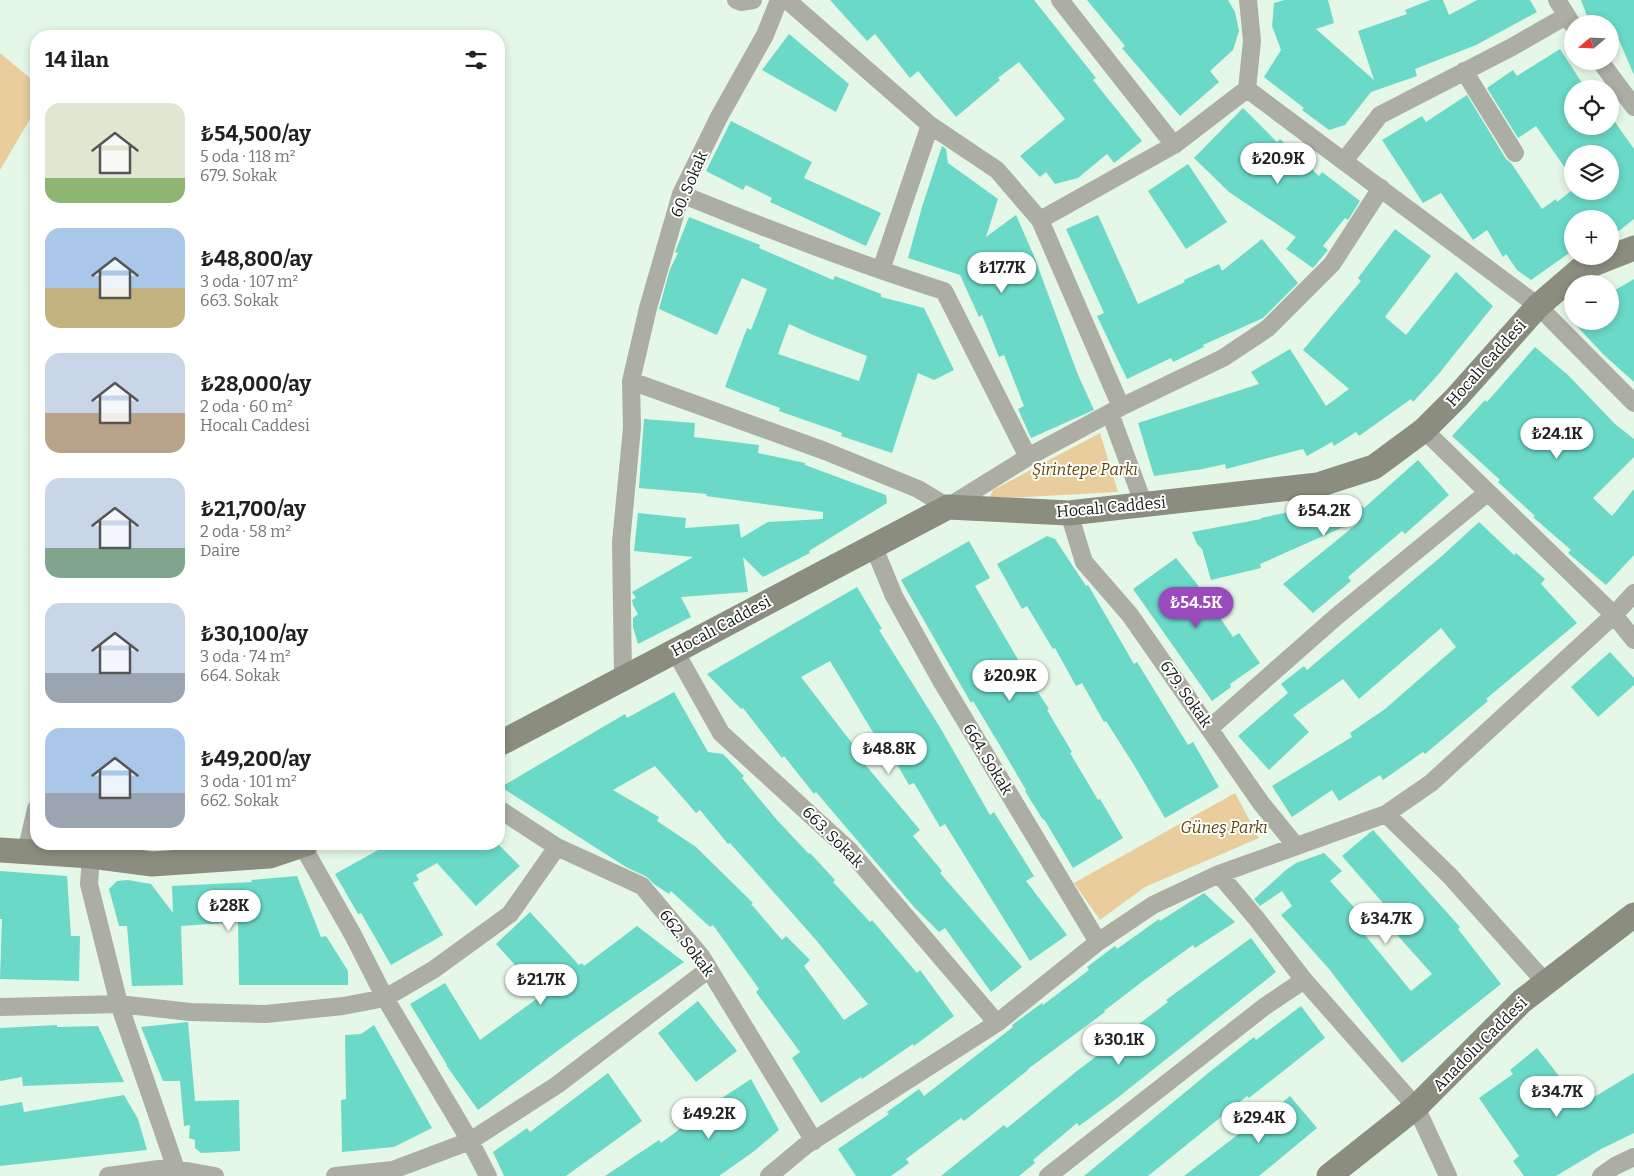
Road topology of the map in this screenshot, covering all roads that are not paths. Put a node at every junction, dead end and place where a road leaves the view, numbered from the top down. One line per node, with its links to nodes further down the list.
1 (736, 0): 2 (street)
2 (753, 0)
3 (786, 0): 13 (street); 18 (street, 60. Sokak)
4 (1060, 0): 14 (street)
5 (1248, 0): 11 (street)
6 (1557, 0): 7 (street)
7 (1566, 15)
8 (1564, 22): 10 (street)
9 (1607, 70): 12 (street)
10 (1464, 71): 15 (street); 16 (street)
11 (1247, 89): 14 (street); 16 (street)
12 (1634, 107)
13 (930, 125): 19 (street); 21 (street)
14 (1174, 145): 19 (street)
15 (1515, 153)
16 (1344, 161): 17 (street)
17 (1381, 188): 22 (street); 25 (street)
18 (681, 194): 21 (street); 23 (street, 60. Sokak)
19 (1040, 220): 25 (street)
20 (1634, 248): 22 (street, Hocalı Caddesi)
21 (883, 270): 27 (street)
22 (1538, 306): 24 (street); 26 (street, Hocalı Caddesi)
23 (631, 381): 30 (street); 37 (street, 60. Sokak)
24 (1634, 403)
25 (1115, 410): 27 (street); 29 (street)
26 (1424, 430): 28 (street); 29 (street, Hocalı Caddesi)
27 (1028, 457): 30 (street)
28 (1487, 493): 34 (street); 38 (street)
29 (1144, 506): 31 (street, Hocalı Caddesi)
30 (948, 507): 31 (street, Hocalı Caddesi); 32 (street, Hocalı Caddesi)
31 (1069, 513): 38 (street, 679. Sokak)
32 (873, 545): 36 (street, Hocalı Caddesi); 52 (street, 664. Sokak)
33 (1634, 593): 34 (street)
34 (1614, 615): 35 (street); 41 (street)
35 (1634, 640)
36 (674, 650): 37 (street, Hocalı Caddesi); 59 (street, 663. Sokak)
37 (623, 678): 39 (street, Hocalı Caddesi)
38 (1210, 728): 44 (street, 679. Sokak)
39 (505, 741)
40 (505, 813): 43 (street, 662. Sokak)
41 (1386, 814): 44 (street); 55 (street)
42 (30, 835): 48 (street)
43 (557, 846): 53 (street, 662. Sokak); 56 (street)
44 (1296, 846): 50 (street)
45 (0, 850): 48 (street)
46 (287, 850): 49 (street)
47 (307, 850): 56 (street)
48 (26, 852): 49 (street)
49 (91, 856): 57 (street)
50 (1219, 874): 52 (street); 54 (street)
51 (1634, 914): 55 (street, Anadolu Caddesi)
52 (1098, 942): 59 (street)
53 (709, 969): 61 (street); 62 (street, 662. Sokak)
54 (1304, 980): 60 (street); 70 (street)
55 (1545, 982): 60 (street, Anadolu Caddesi)
56 (385, 998): 57 (street); 61 (street)
57 (119, 1004): 58 (street); 64 (street)
58 (0, 1007)
59 (997, 1023): 62 (street)
60 (1416, 1107): 71 (street, Anadolu Caddesi); 72 (street)
61 (470, 1141): 67 (street); 68 (street)
62 (814, 1141): 69 (street)
63 (1634, 1157): 73 (street)
64 (176, 1169): 65 (street); 66 (street)
65 (108, 1176)
66 (216, 1176)
67 (335, 1176)
68 (488, 1176)
69 (769, 1176)
70 (1048, 1176)
71 (1329, 1176)
72 (1448, 1176)
73 (1601, 1176)

